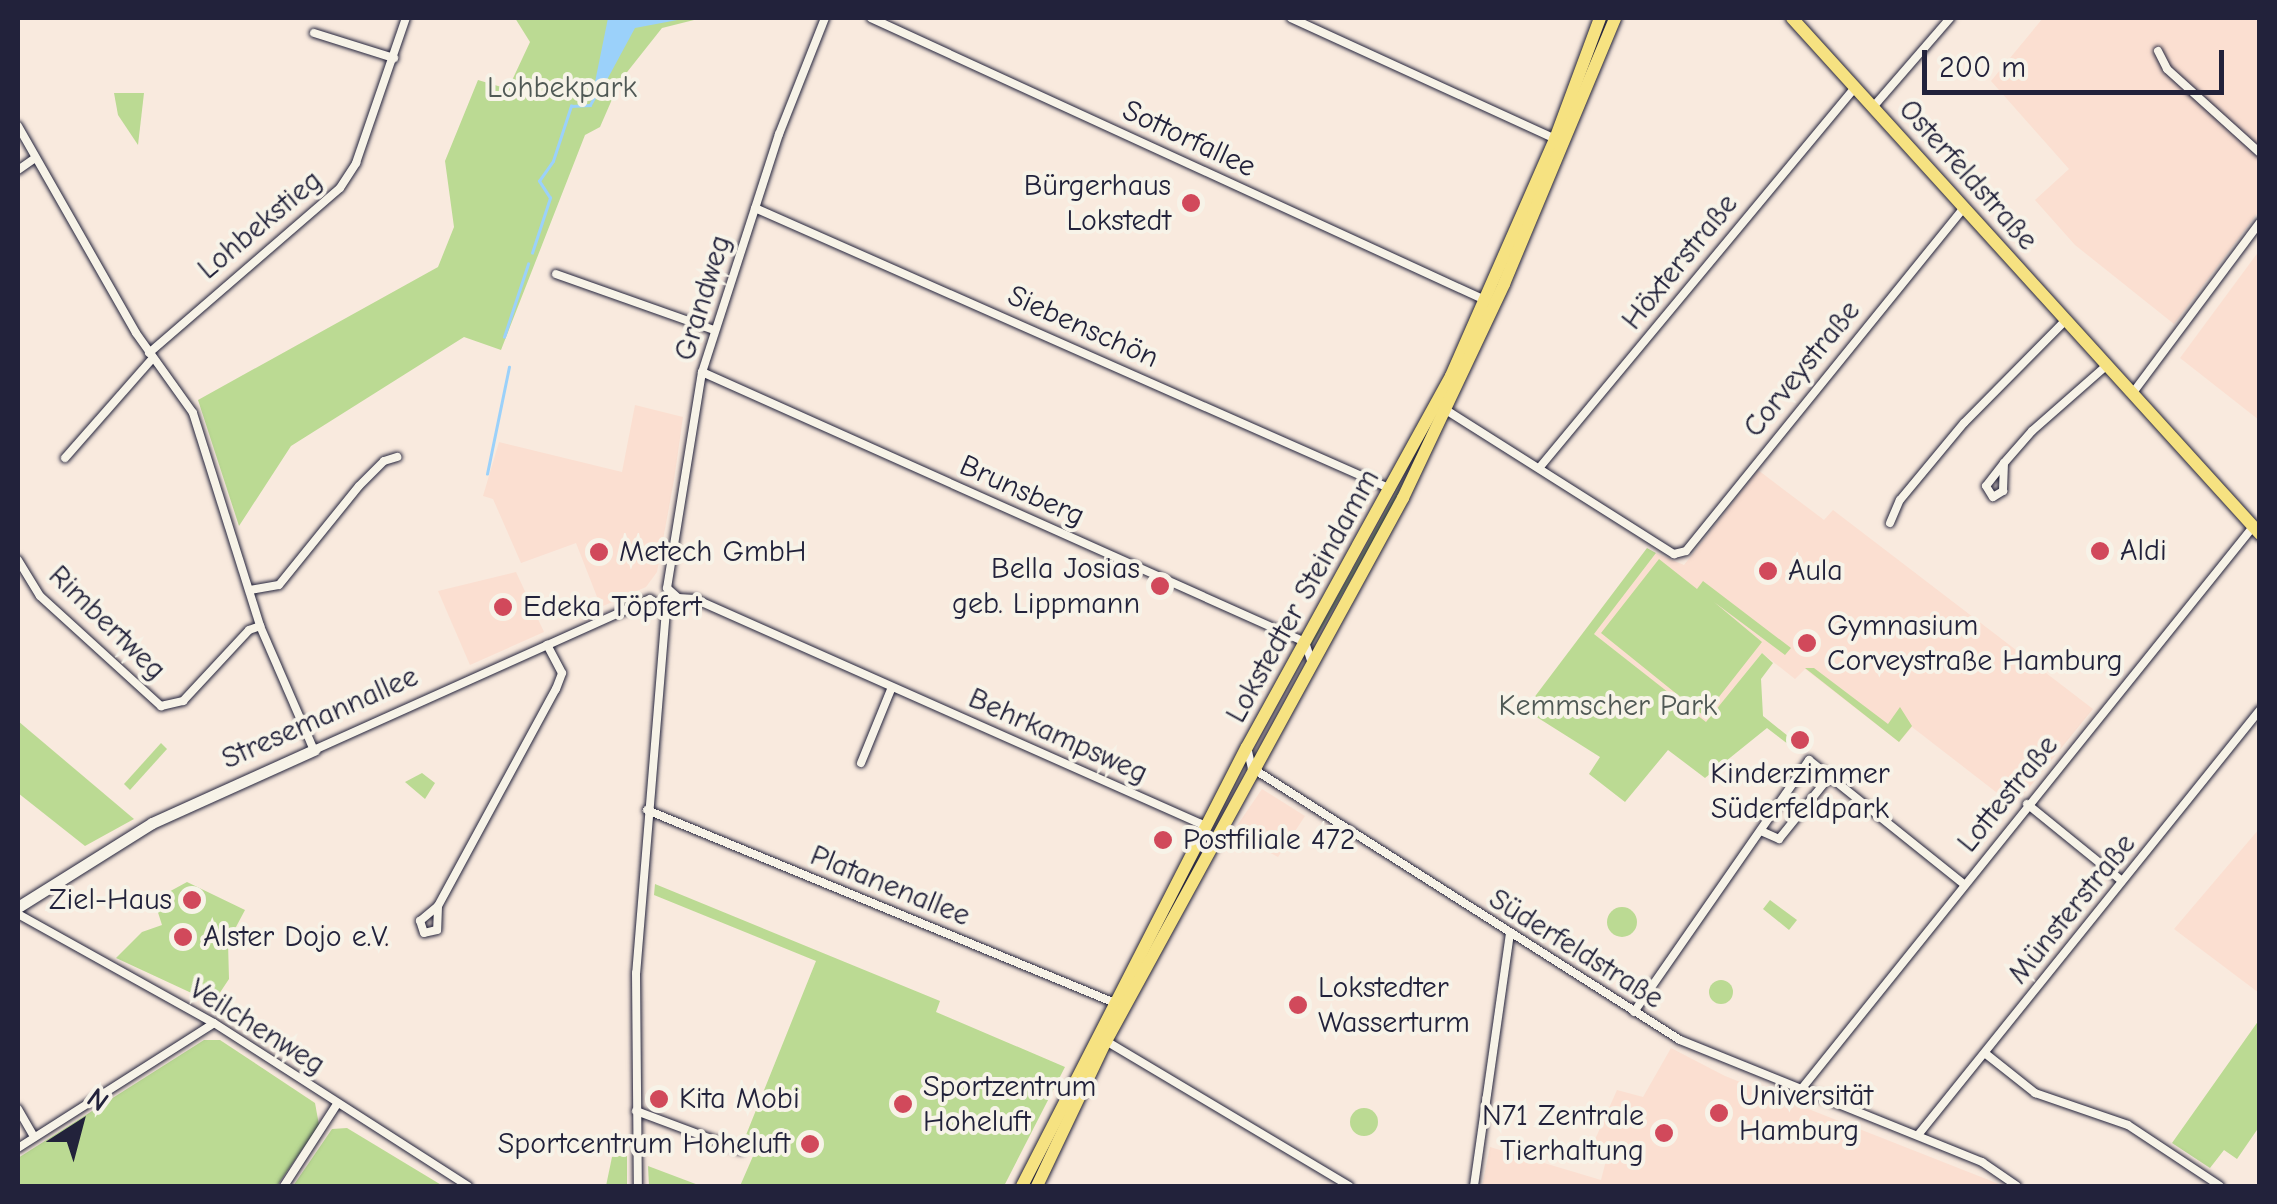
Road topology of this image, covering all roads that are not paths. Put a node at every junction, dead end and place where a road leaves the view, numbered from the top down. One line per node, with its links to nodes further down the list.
1 (406, 18): 11 (street, Lohbekstieg)
2 (824, 18): 19 (street, Grandweg)
3 (871, 18): 23 (street, Sottorfallee)
4 (1291, 18): 15 (street)
5 (1600, 18): 15 (main road, Lokstedter Steindamm)
6 (1615, 18): 30 (main road, Lokstedter Steindamm)
7 (1792, 18): 12 (main road, Osterfeldstraße)
8 (1950, 18): 13 (street)
9 (314, 32): 11 (street)
10 (2158, 50): 16 (street)
11 (394, 58): 26 (street, Lohbekstieg)
12 (1855, 86): 13 (main road, Osterfeldstraße); 34 (street, Höxterstraße)
13 (1873, 107): 20 (main road, Osterfeldstraße)
14 (18, 126): 17 (street)
15 (1555, 139): 23 (main road, Lokstedter Steindamm)
16 (2260, 153)
17 (35, 158): 18 (street); 26 (street)
18 (18, 170)
19 (755, 208): 25 (street, Grandweg); 35 (street, Siebenschön)
20 (1963, 208): 24 (main road, Osterfeldstraße); 34 (street, Corveystraße)
21 (2260, 222): 29 (street)
22 (556, 274): 25 (street)
23 (1488, 302): 35 (main road, Lokstedter Steindamm)
24 (2066, 320): 27 (main road, Osterfeldstraße); 36 (street)
25 (714, 330): 28 (street, Grandweg)
26 (151, 355): 32 (street, Lohbekstieg); 39 (street)
27 (2107, 365): 29 (main road, Osterfeldstraße); 33 (street)
28 (702, 372): 40 (street, Grandweg); 42 (street, Brunsberg)
29 (2132, 394): 37 (main road, Osterfeldstraße)
30 (1446, 410): 34 (street); 44 (main road, Lokstedter Steindamm)
31 (397, 457): 39 (street)
32 (64, 458)
33 (2004, 463)
34 (1540, 467)
35 (1392, 489): 42 (main road, Lokstedter Steindamm)
36 (1890, 523)
37 (2256, 530): 52 (street, Lottestraße)
38 (18, 560): 41 (street, Rimbertweg)
39 (250, 590): 41 (street)
40 (678, 598): 45 (street, Behrkampsweg)
41 (260, 626): 48 (street)
42 (1305, 642): 44 (street); 47 (main road, Lokstedter Steindamm)
43 (547, 645): 48 (street, Stresemannallee); 53 (street, Stresemannallee); 58 (street)
44 (1311, 661): 50 (main road, Lokstedter Steindamm)
45 (892, 687): 49 (street); 54 (street, Behrkampsweg)
46 (2260, 710): 56 (street, Münsterstraße)
47 (1247, 747): 50 (street); 54 (main road, Lokstedter Steindamm)
48 (314, 750): 59 (street, Stresemannallee)
49 (861, 764)
50 (1252, 768): 60 (street, Süderfeldstraße); 64 (main road, Lokstedter Steindamm)
51 (1830, 776): 55 (street); 55 (street); 57 (street)
52 (2028, 804): 56 (street); 57 (street, Lottestraße)
53 (647, 810): 61 (street, Platanenallee); 69 (street)
54 (1206, 826): 61 (main road, Lokstedter Steindamm)
55 (1761, 831): 62 (street)
56 (2122, 881): 65 (street, Münsterstraße)
57 (1964, 884): 66 (street, Lottestraße)
58 (438, 906)
59 (18, 910): 63 (street, Veilchenweg)
60 (1510, 934): 62 (street, Süderfeldstraße); 79 (street)
61 (1115, 1003): 74 (main road, Lokstedter Steindamm)
62 (1634, 1012): 66 (street, Süderfeldstraße)
63 (214, 1023): 67 (street, Veilchenweg); 71 (street)
64 (1106, 1042): 74 (main road, Lokstedter Steindamm); 78 (street)
65 (1986, 1054): 70 (street, Münsterstraße); 81 (street)
66 (1799, 1092): 70 (street, Süderfeldstraße)
67 (337, 1104): 75 (street); 76 (street, Veilchenweg)
68 (18, 1110): 71 (street)
69 (636, 1111): 73 (street); 77 (street)
70 (1918, 1135): 80 (street, Süderfeldstraße)
71 (34, 1136): 72 (street)
72 (18, 1148)
73 (741, 1150)
74 (1029, 1184)
75 (284, 1186)
76 (468, 1186)
77 (638, 1186)
78 (1349, 1186)
79 (1474, 1186)
80 (2017, 1186)
81 (2220, 1186)

